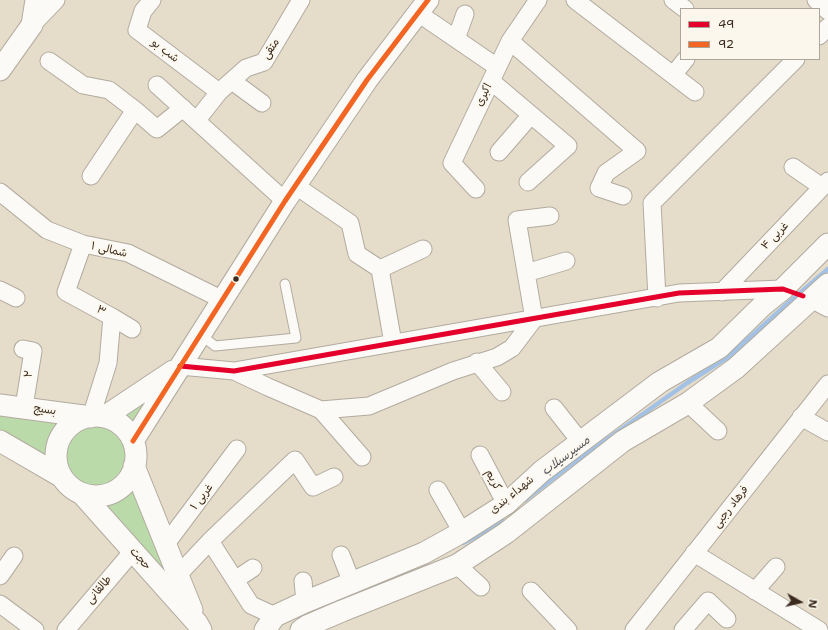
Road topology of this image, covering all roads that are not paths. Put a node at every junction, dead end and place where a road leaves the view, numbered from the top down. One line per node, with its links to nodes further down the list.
1 (36, 0): 13 (street)
2 (56, 0): 13 (street)
3 (152, 0): 25 (street, شب بو)
4 (301, 0): 25 (street, متقی)
5 (538, 0): 17 (street, اکبری)
6 (575, 0): 23 (street)
7 (673, 0): 10 (street)
8 (816, 0): 11 (street)
9 (423, 7): 16 (street); 39 (street)
10 (684, 8)
11 (828, 11)
12 (465, 14): 16 (street)
13 (32, 25): 21 (street)
14 (828, 27): 15 (street)
15 (820, 35)
16 (456, 39): 22 (street)
17 (510, 41): 22 (street, اکبری); 40 (street)
18 (685, 60): 23 (street)
19 (795, 60): 54 (street)
20 (49, 61): 29 (street)
21 (0, 70)
22 (494, 74): 30 (street); 37 (street, اکبری)
23 (673, 75): 26 (street)
24 (157, 85): 28 (street)
25 (226, 87): 27 (street); 31 (street, متقی)
26 (695, 92)
27 (262, 103)
28 (183, 108): 29 (street); 31 (street)
29 (135, 110): 34 (street)
30 (531, 116): 32 (street); 35 (street)
31 (197, 120): 39 (street)
32 (499, 152)
33 (793, 167): 36 (street)
34 (91, 176)
35 (528, 182)
36 (825, 184): 52 (street, ۴ غربی)
37 (476, 189)
38 (0, 192): 42 (street, ۱ شمالی)
39 (290, 193): 46 (street); 55 (street)
40 (623, 196)
41 (550, 216): 47 (street)
42 (83, 244): 55 (street, ۱ شمالی); 57 (street, ۳)
43 (828, 244): 50 (street, شهداء بندی)
44 (423, 249): 46 (street)
45 (566, 261): 47 (street)
46 (380, 269): 61 (street)
47 (526, 273): 58 (street)
48 (285, 284): 60 (lane)
49 (828, 284): 56 (street)
50 (783, 289): 52 (street); 56 (street); 78 (street, شهداء بندی)
51 (0, 290): 53 (street)
52 (722, 292): 54 (street)
53 (16, 298)
54 (656, 298): 58 (street)
55 (223, 300): 60 (street)
56 (820, 303): 68 (street)
57 (112, 317): 59 (street); 73 (street, ۳)
58 (534, 319): 61 (street); 63 (street)
59 (132, 329)
60 (200, 334): 64 (street)
61 (394, 343): 65 (street)
62 (23, 349): 70 (street, ۲)
63 (477, 362): 67 (street); 72 (street)
64 (180, 366): 65 (street); 73 (street); 77 (street)
65 (234, 371): 72 (street)
66 (828, 384): 74 (street, فرهاد رجبی)
67 (502, 392)
68 (688, 403): 75 (street); 96 (street)
69 (0, 405): 70 (street, بسیج)
70 (24, 407): 73 (street, بسیج)
71 (554, 408): 78 (street)
72 (321, 410): 82 (street)
73 (97, 417): 77 (street); 84 (street)
74 (801, 417): 76 (street); 93 (street, فرهاد رجبی)
75 (718, 431)
76 (828, 432)
77 (133, 441): 83 (street)
78 (580, 441): 88 (street, شهداء بندی)
79 (0, 442): 84 (street)
80 (238, 449): 91 (street, ۱ غربی)
81 (480, 455): 88 (street, کریم)
82 (362, 457)
83 (134, 466): 87 (street); 91 (street, حجت)
84 (62, 477): 87 (street)
85 (334, 477): 90 (street)
86 (438, 490): 89 (street)
87 (82, 494): 92 (street, حجت)
88 (506, 504): 89 (street, شهداء بندی)
89 (462, 532): 103 (street, شهداء بندی)
90 (210, 541): 99 (street); 101 (street)
91 (166, 544): 99 (street, حجت)
92 (133, 551): 111 (street, حجت); 115 (street, طالقانی)
93 (694, 553): 106 (street); 112 (street, فرهاد رجبی)
94 (341, 555): 103 (street)
95 (14, 556): 100 (street)
96 (457, 565): 104 (street); 113 (street)
97 (776, 567): 106 (street)
98 (253, 568): 101 (street)
99 (178, 575): 111 (street, حجت)
100 (0, 576)
101 (235, 580): 110 (street)
102 (303, 581): 107 (street)
103 (352, 583): 107 (street, شهداء بندی)
104 (481, 586)
105 (531, 591): 116 (street)
106 (756, 591): 118 (street)
107 (305, 602): 110 (street, شهداء بندی)
108 (0, 604): 114 (street)
109 (727, 619): 117 (street)
110 (270, 623)
111 (197, 628)
112 (638, 628)
113 (307, 629)
114 (35, 630)
115 (66, 630)
116 (568, 630)
117 (683, 630)
118 (819, 630)

